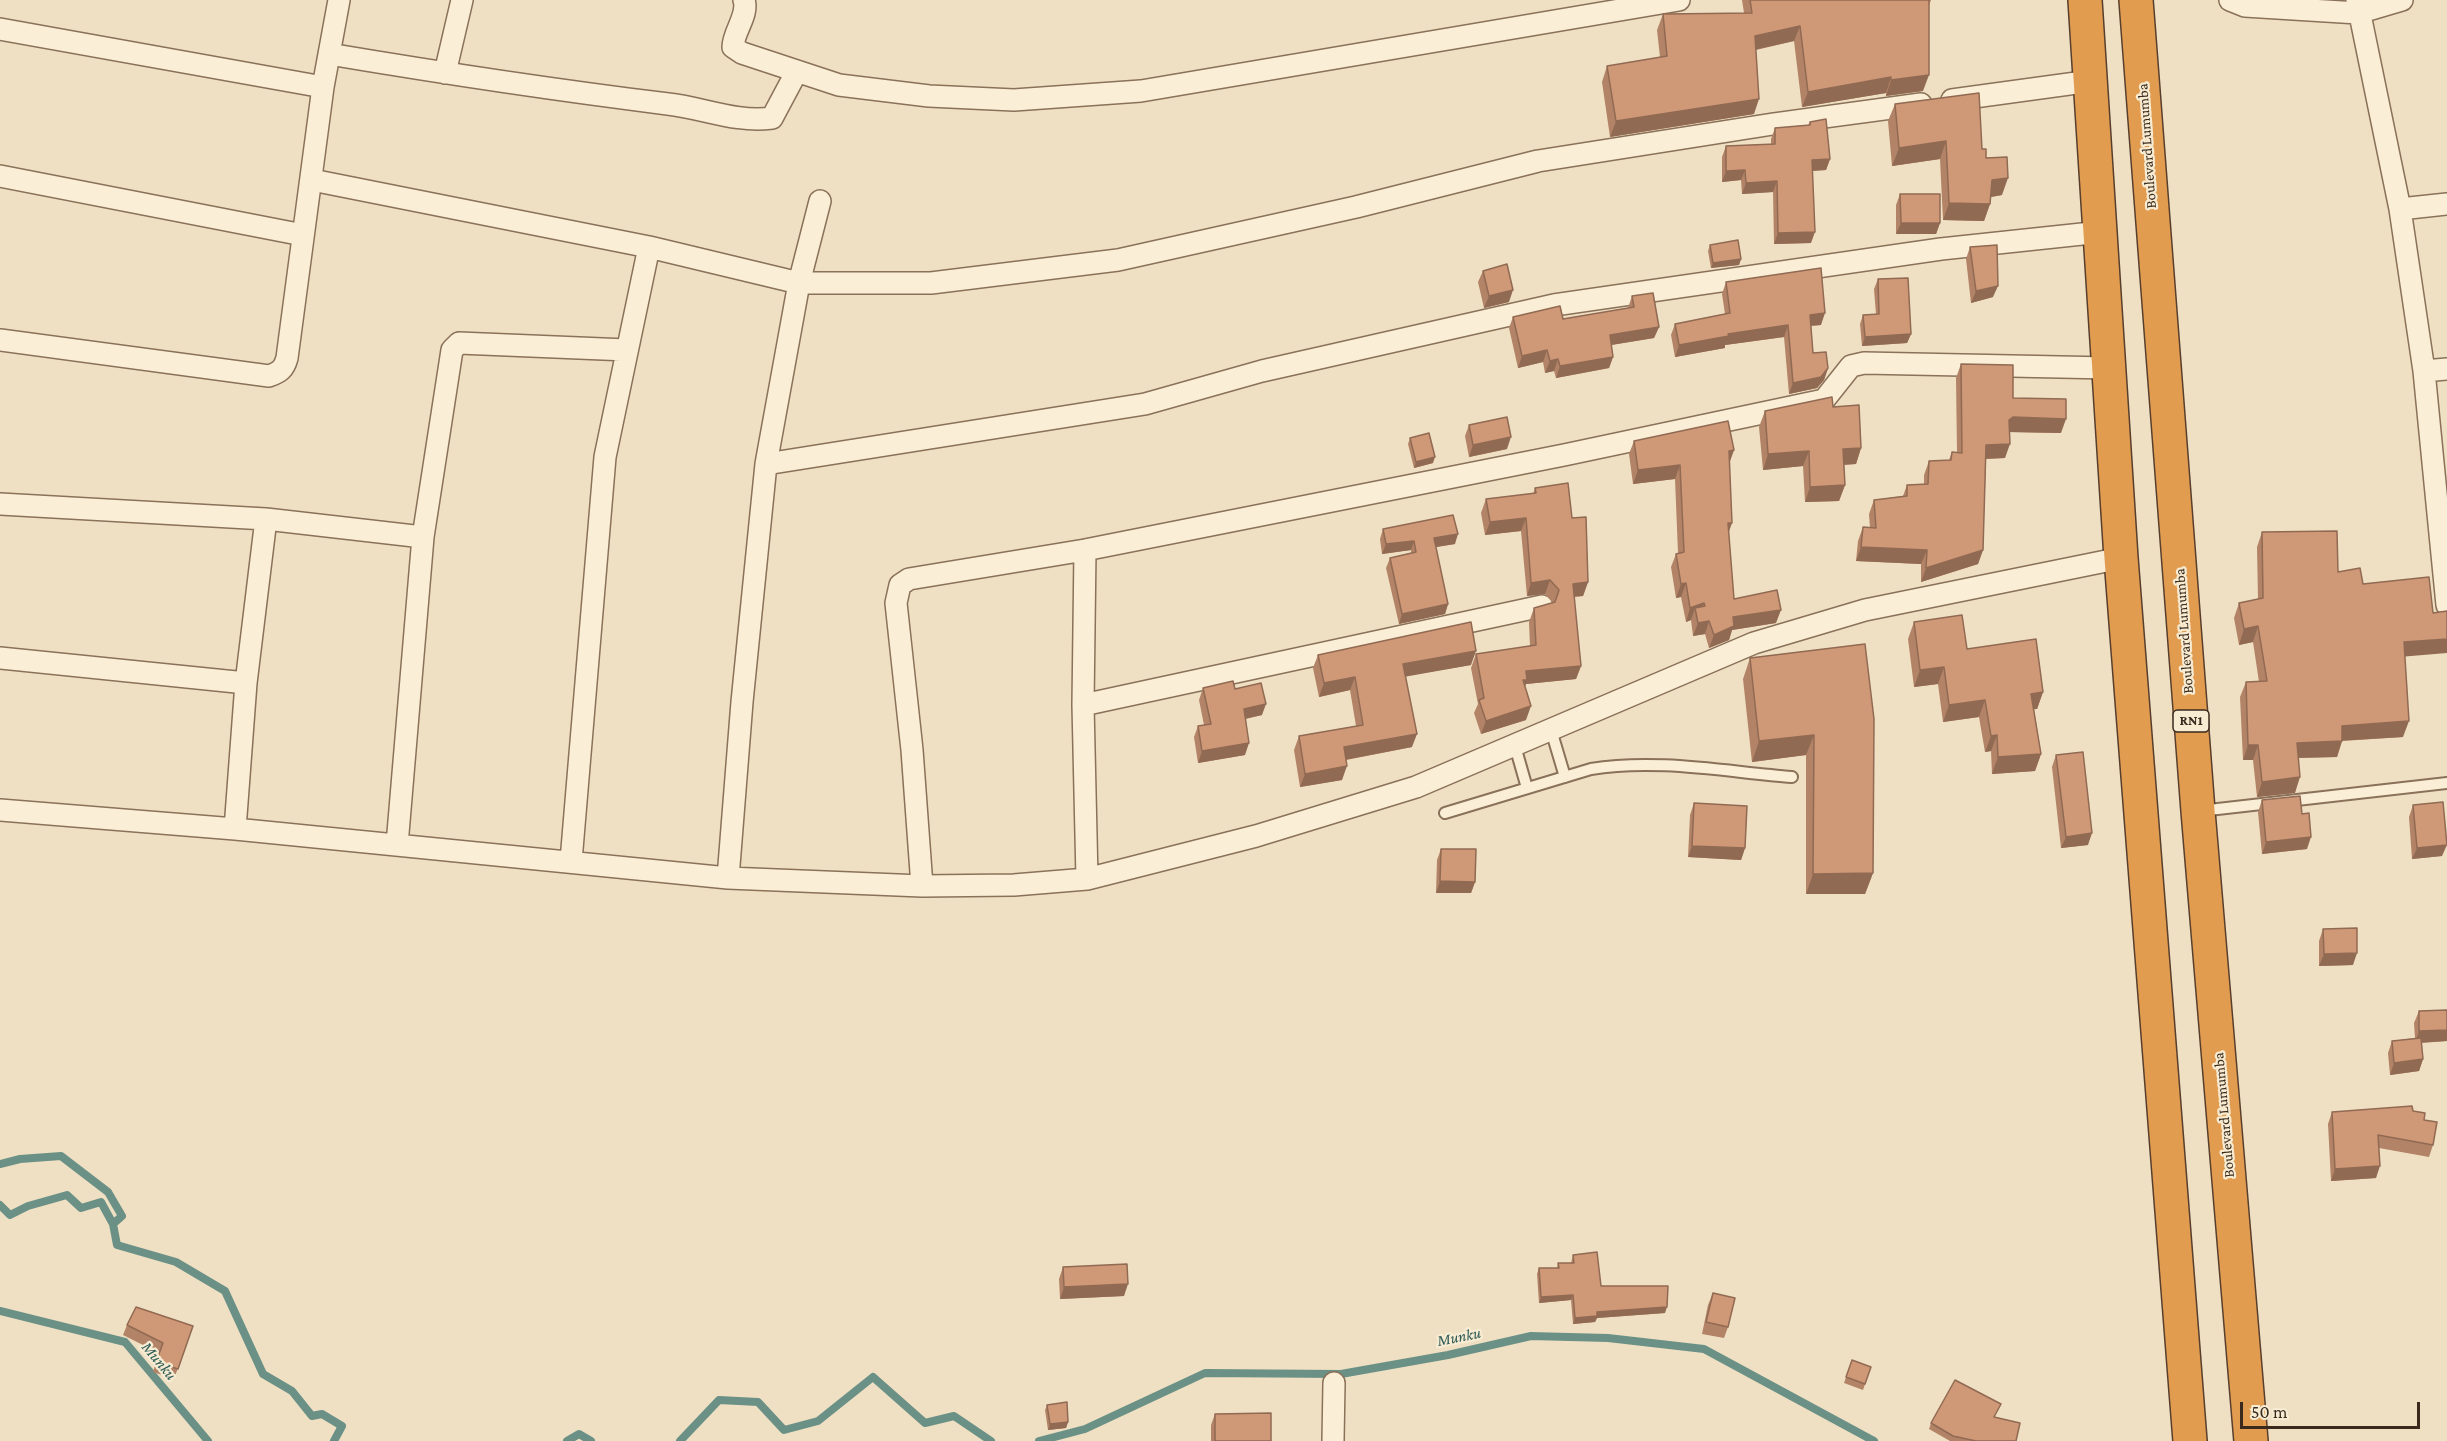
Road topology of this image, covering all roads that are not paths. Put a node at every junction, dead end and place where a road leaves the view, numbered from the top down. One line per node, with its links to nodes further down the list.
1 (339, 0): 11 (street)
2 (462, 0): 13 (street)
3 (744, 0): 12 (street)
4 (1679, 0): 12 (street)
5 (2085, 0): 14 (highway)
6 (2136, 0): 49 (highway, Boulevard Lumumba / RN1)
7 (2230, 0): 9 (street)
8 (2402, 0): 9 (street)
9 (2358, 6): 20 (street)
10 (0, 29): 15 (street)
11 (329, 54): 13 (street); 15 (street)
12 (797, 71): 13 (street)
13 (445, 74)
14 (2091, 81): 21 (highway); 24 (street)
15 (323, 87): 17 (street)
16 (0, 176): 22 (street)
17 (312, 180): 22 (street); 23 (street)
18 (820, 201): 24 (street)
19 (2447, 204): 20 (street)
20 (2400, 209): 29 (street)
21 (2101, 232): 27 (highway); 30 (street)
22 (303, 235): 25 (street)
23 (649, 247): 24 (street); 26 (street)
24 (799, 283): 30 (street)
25 (0, 340)
26 (627, 350): 34 (street); 53 (street)
27 (2109, 368): 35 (street); 36 (highway)
28 (2447, 369): 29 (street)
29 (2424, 371): 33 (street)
30 (766, 464): 54 (street)
31 (0, 504): 32 (street)
32 (266, 519): 34 (street); 40 (street)
33 (2444, 535): 37 (street)
34 (423, 537): 52 (street)
35 (1085, 550): 41 (street); 56 (street)
36 (2121, 558): 42 (street); 59 (highway)
37 (2447, 605)
38 (1542, 606): 41 (street)
39 (0, 658): 40 (street)
40 (246, 683): 51 (street)
41 (1083, 705): 55 (street)
42 (1551, 730): 43 (street); 44 (lane)
43 (1515, 746): 47 (lane); 55 (street)
44 (1565, 777): 45 (lane); 47 (lane)
45 (1792, 777)
46 (2447, 783): 49 (lane)
47 (1527, 788): 50 (lane)
48 (0, 810): 51 (street)
49 (2198, 811): 60 (highway, Boulevard Lumumba / RN1)
50 (1445, 813)
51 (234, 829): 52 (street)
52 (398, 845): 53 (street)
53 (571, 861): 54 (street)
54 (728, 878): 56 (street)
55 (1087, 879): 56 (street)
56 (922, 886)
57 (1334, 1383): 58 (street)
58 (1333, 1441)
59 (2190, 1441)
60 (2251, 1441)

